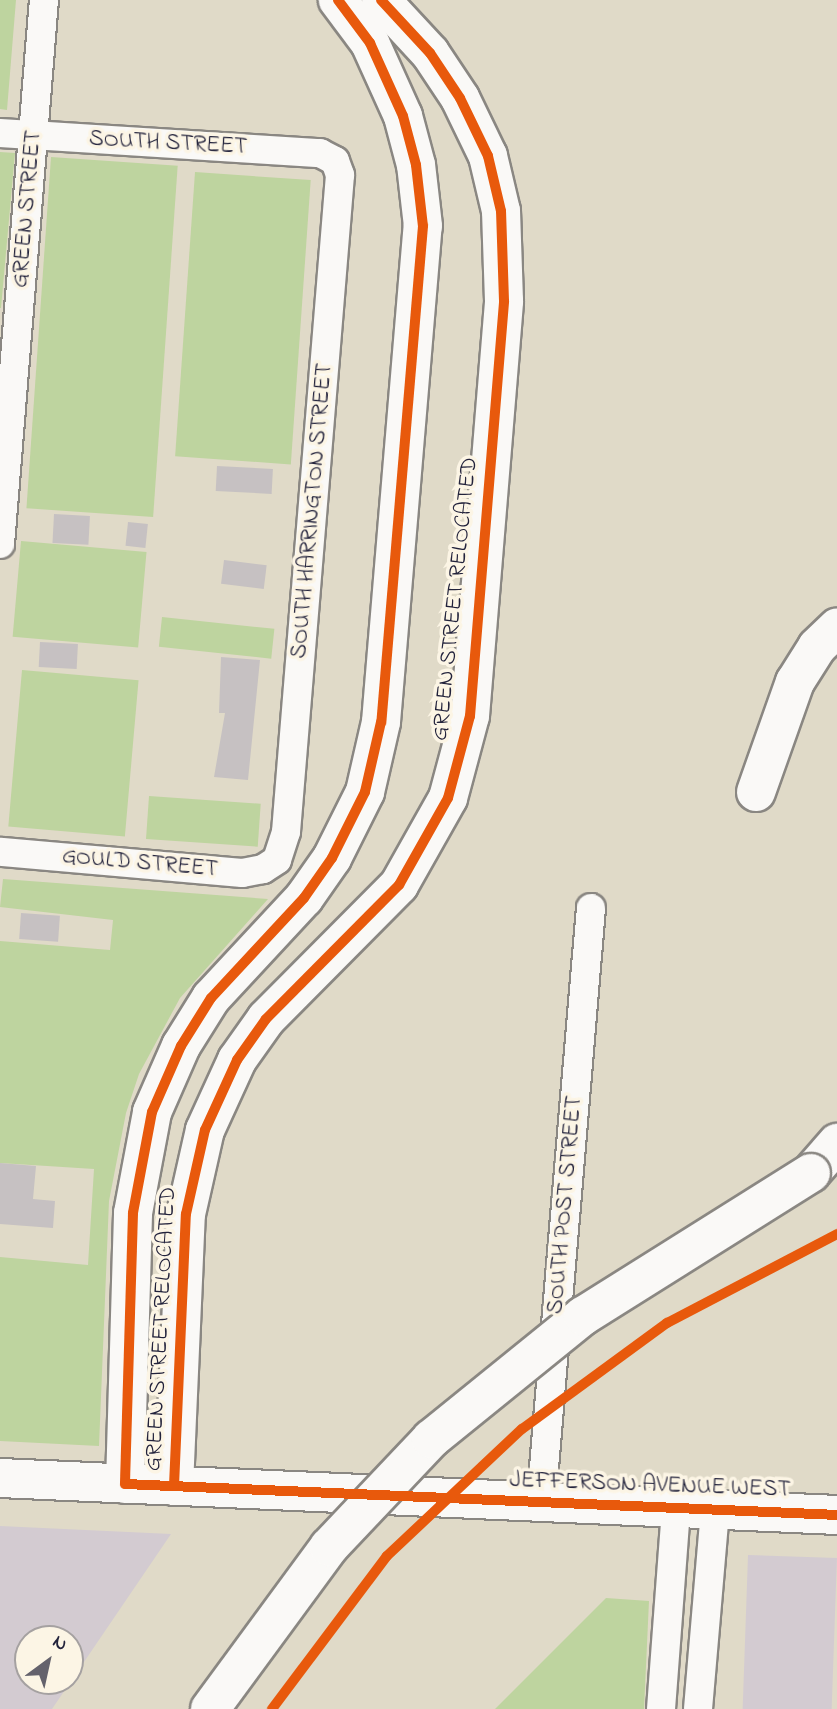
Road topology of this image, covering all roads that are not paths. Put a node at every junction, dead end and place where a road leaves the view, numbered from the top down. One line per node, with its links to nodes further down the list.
1 (44, 0): 5 (street, GREEN STREET)
2 (338, 0): 16 (main road, GREEN STREET RELOCATED)
3 (381, 0): 17 (main road, GREEN STREET RELOCATED)
4 (0, 132): 5 (street, SOUTH STREET)
5 (34, 136): 6 (street, SOUTH STREET); 7 (street, GREEN STREET)
6 (335, 161): 11 (street, SOUTH HARRINGTON STREET)
7 (0, 544)
8 (837, 628): 9 (main road)
9 (756, 792)
10 (0, 852): 11 (street, GOULD STREET)
11 (277, 860)
12 (591, 908): 18 (street, SOUTH POST STREET)
13 (837, 1143): 14 (main road)
14 (828, 1169): 22 (main road, bridge)
15 (0, 1478): 16 (main road, JEFFERSON AVENUE WEST)
16 (125, 1484): 17 (main road, JEFFERSON AVENUE WEST)
17 (174, 1486): 18 (main road, JEFFERSON AVENUE WEST)
18 (541, 1503): 19 (main road, JEFFERSON AVENUE WEST)
19 (676, 1509): 20 (main road, JEFFERSON AVENUE WEST); 23 (street)
20 (715, 1510): 21 (main road, JEFFERSON AVENUE WEST); 24 (street)
21 (837, 1515)
22 (210, 1709)
23 (661, 1709)
24 (698, 1709)

